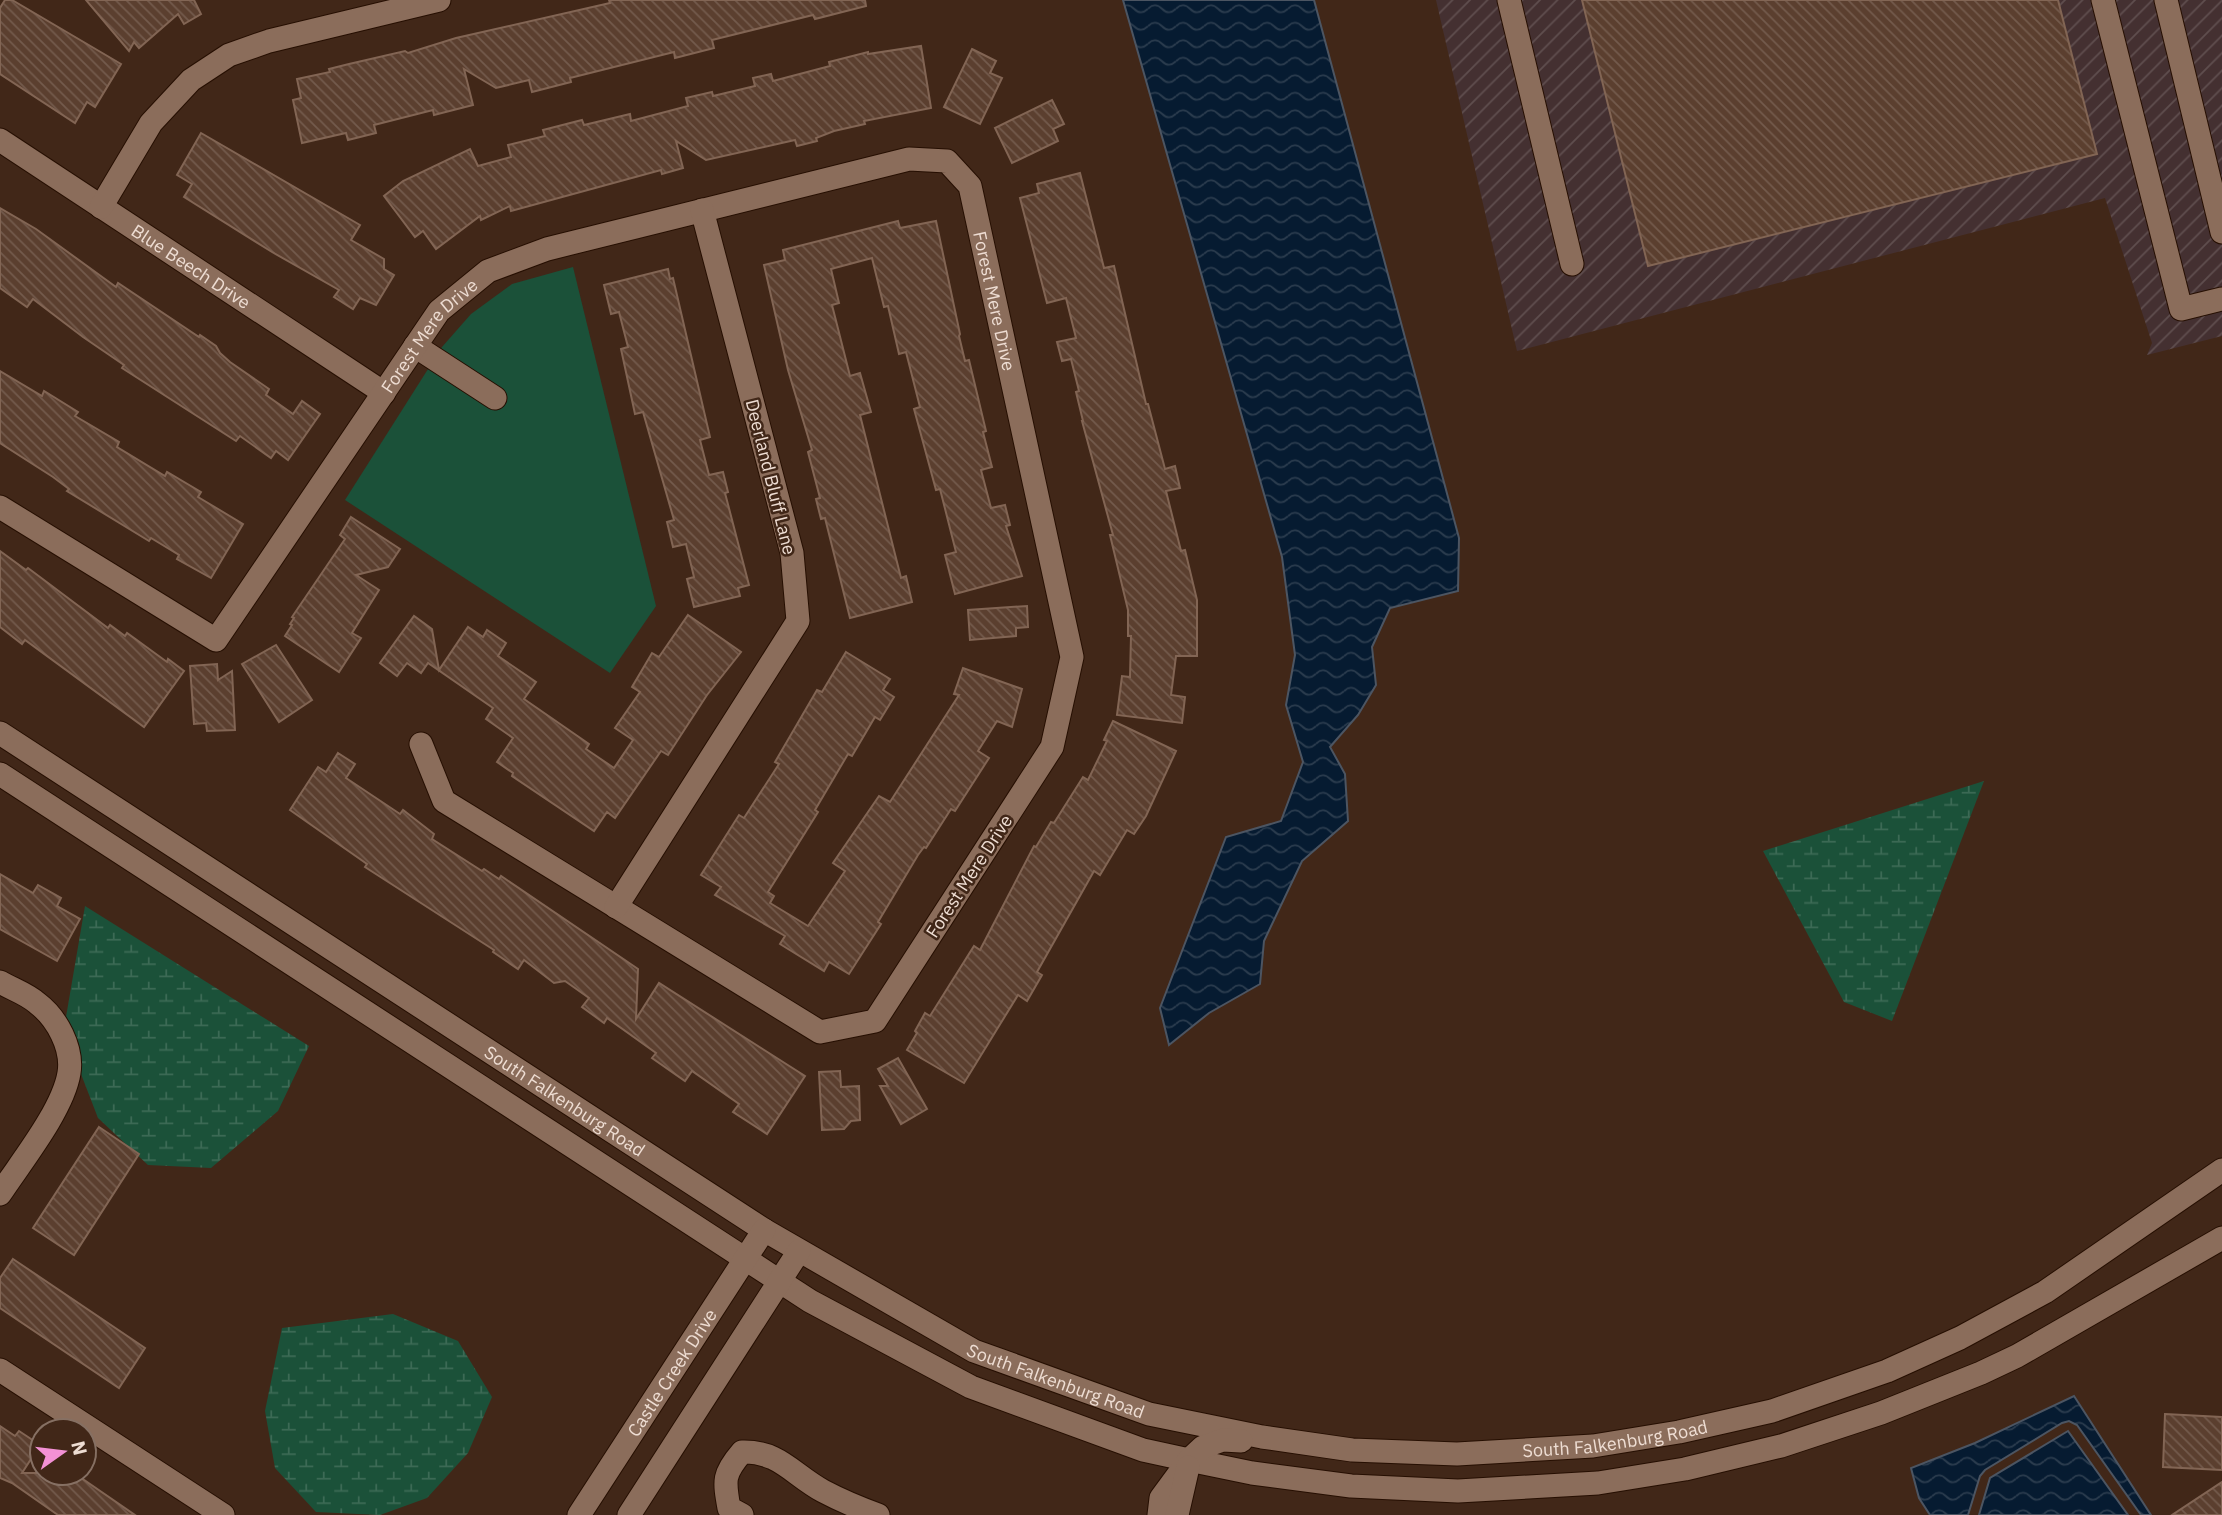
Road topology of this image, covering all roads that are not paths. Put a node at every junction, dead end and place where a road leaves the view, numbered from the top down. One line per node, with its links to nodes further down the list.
1 (439, 0): 6 (street)
2 (1509, 0): 9 (street)
3 (2103, 0): 10 (street)
4 (2166, 0): 8 (street)
5 (0, 140): 6 (street, Blue Beech Drive)
6 (101, 207): 12 (street, Blue Beech Drive)
7 (702, 210): 11 (street, Forest Mere Drive); 18 (street, Deerland Bluff Lane); 18 (street, Forest Mere Drive)
8 (2222, 232)
9 (1572, 264)
10 (2222, 299)
11 (415, 346): 12 (street, Forest Mere Drive); 13 (street)
12 (384, 393): 14 (street, Forest Mere Drive)
13 (495, 398)
14 (0, 507)
15 (0, 733): 22 (street, South Falkenburg Road)
16 (421, 744): 18 (street, Forest Mere Drive)
17 (0, 774): 25 (street, South Falkenburg Road)
18 (616, 907)
19 (0, 982): 21 (street)
20 (2222, 1170): 28 (street, South Falkenburg Road)
21 (0, 1194)
22 (764, 1230): 24 (street, South Falkenburg Road); 25 (street, Castle Creek Drive)
23 (2222, 1238): 29 (street, South Falkenburg Road)
24 (799, 1251): 26 (street); 28 (street, South Falkenburg Road)
25 (744, 1259): 26 (street, South Falkenburg Road); 31 (street, Castle Creek Drive)
26 (779, 1282): 29 (street, South Falkenburg Road); 32 (street)
27 (0, 1370): 30 (street)
28 (1352, 1450): 29 (street)
29 (1189, 1460): 35 (street); 36 (street)
30 (223, 1515)
31 (579, 1515)
32 (629, 1515)
33 (742, 1515): 34 (street)
34 (878, 1515)
35 (1159, 1515)
36 (1177, 1515)

